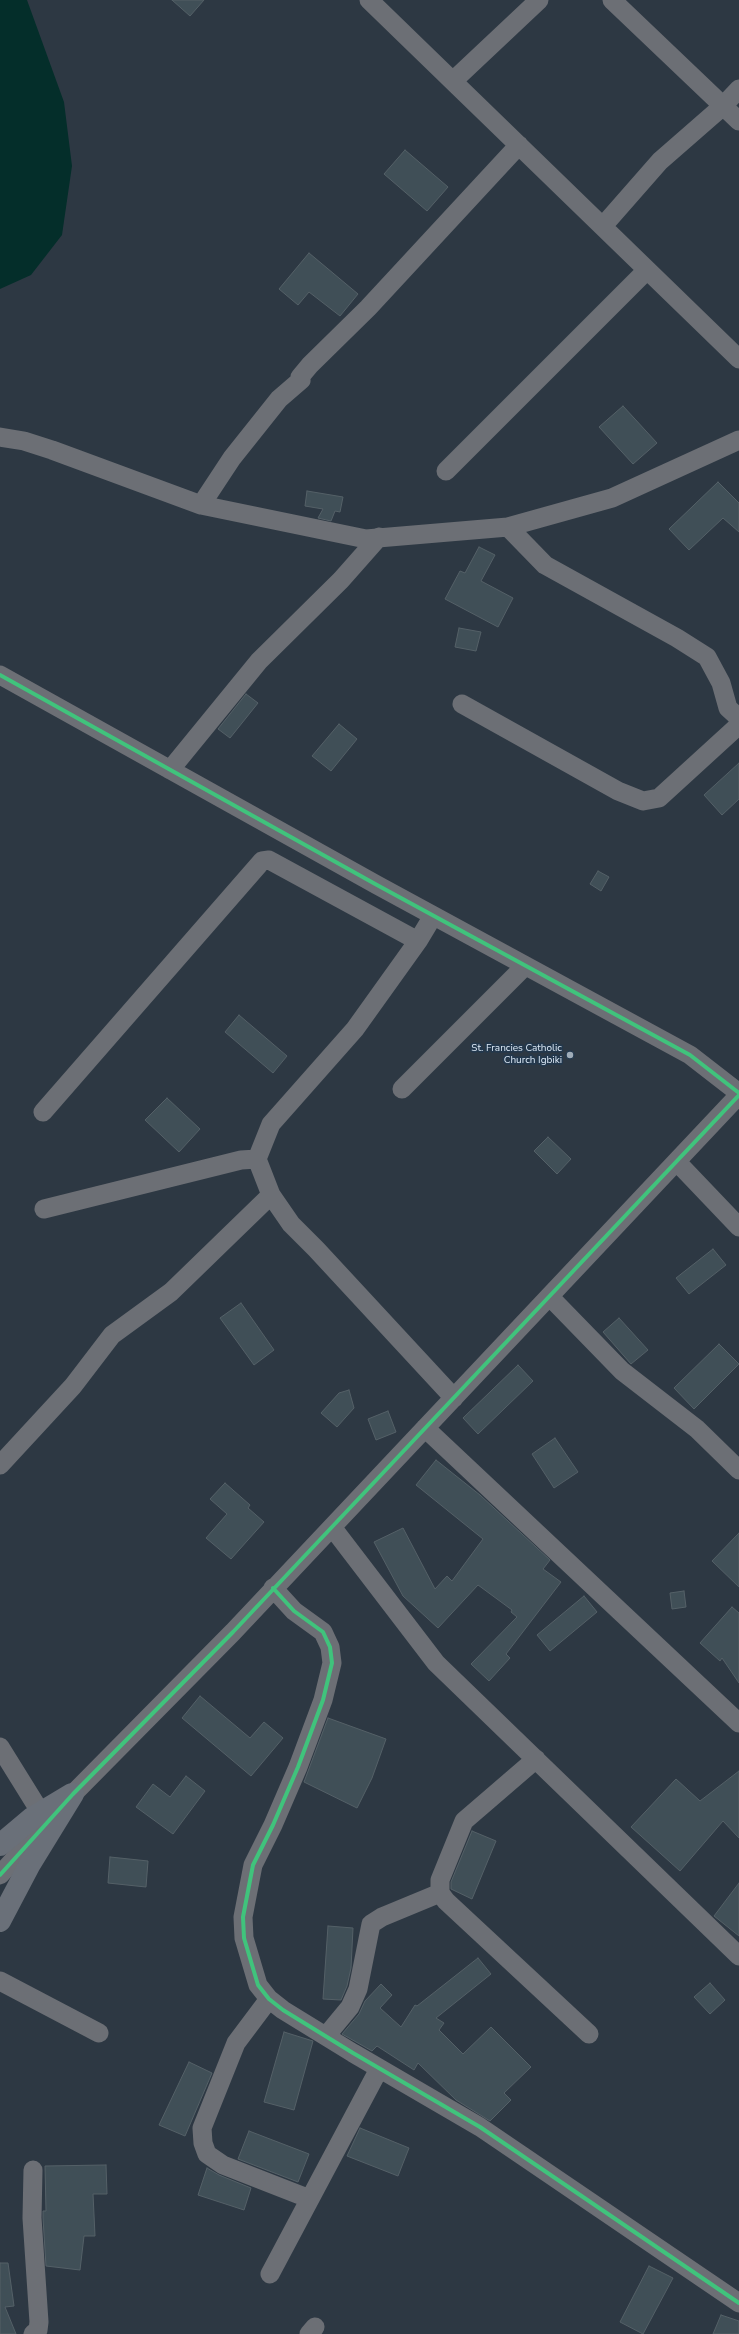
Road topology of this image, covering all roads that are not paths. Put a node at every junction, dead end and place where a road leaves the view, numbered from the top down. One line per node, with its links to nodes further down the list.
1 (369, 0): 4 (street)
2 (539, 0): 4 (street)
3 (612, 0): 6 (street)
4 (453, 81): 8 (street)
5 (739, 89): 6 (street)
6 (723, 106): 7 (street); 9 (street)
7 (739, 121)
8 (519, 145): 9 (street); 15 (street)
9 (603, 226): 10 (street)
10 (647, 270): 11 (street); 14 (street)
11 (739, 359)
12 (0, 437): 15 (street)
13 (739, 440): 16 (street)
14 (446, 471)
15 (201, 505): 17 (street)
16 (508, 527): 17 (street); 20 (street)
17 (379, 537): 22 (street)
18 (0, 675): 22 (street)
19 (462, 704): 21 (street)
20 (739, 718)
21 (739, 725)
22 (170, 770): 23 (street)
23 (433, 916): 24 (street); 25 (street)
24 (418, 942): 28 (street); 29 (street)
25 (525, 966): 26 (street); 27 (street)
26 (402, 1089)
27 (739, 1094): 30 (street)
28 (43, 1112)
29 (257, 1159): 31 (street); 32 (street)
30 (678, 1162): 33 (street); 34 (street)
31 (271, 1195): 35 (street); 37 (street)
32 (44, 1209)
33 (739, 1227)
34 (550, 1297): 35 (street); 38 (street)
35 (454, 1398): 36 (street)
36 (425, 1428): 39 (street); 41 (street)
37 (0, 1465)
38 (739, 1470)
39 (332, 1526): 40 (street); 43 (street)
40 (273, 1588): 44 (street); 52 (street)
41 (739, 1723)
42 (0, 1747): 45 (street)
43 (536, 1760): 48 (street); 50 (street)
44 (73, 1794): 45 (main road); 47 (street); 49 (main road)
45 (41, 1813): 46 (main road)
46 (0, 1845)
47 (0, 1875)
48 (440, 1893): 54 (street); 55 (street)
49 (0, 1921)
50 (739, 1956)
51 (0, 1981): 53 (street)
52 (269, 1999): 55 (street); 58 (street)
53 (99, 2032)
54 (588, 2034)
55 (326, 2036): 56 (street)
56 (379, 2069): 58 (street); 60 (street)
57 (33, 2170): 61 (street)
58 (310, 2199): 59 (street)
59 (270, 2274)
60 (739, 2303)
61 (33, 2334)

